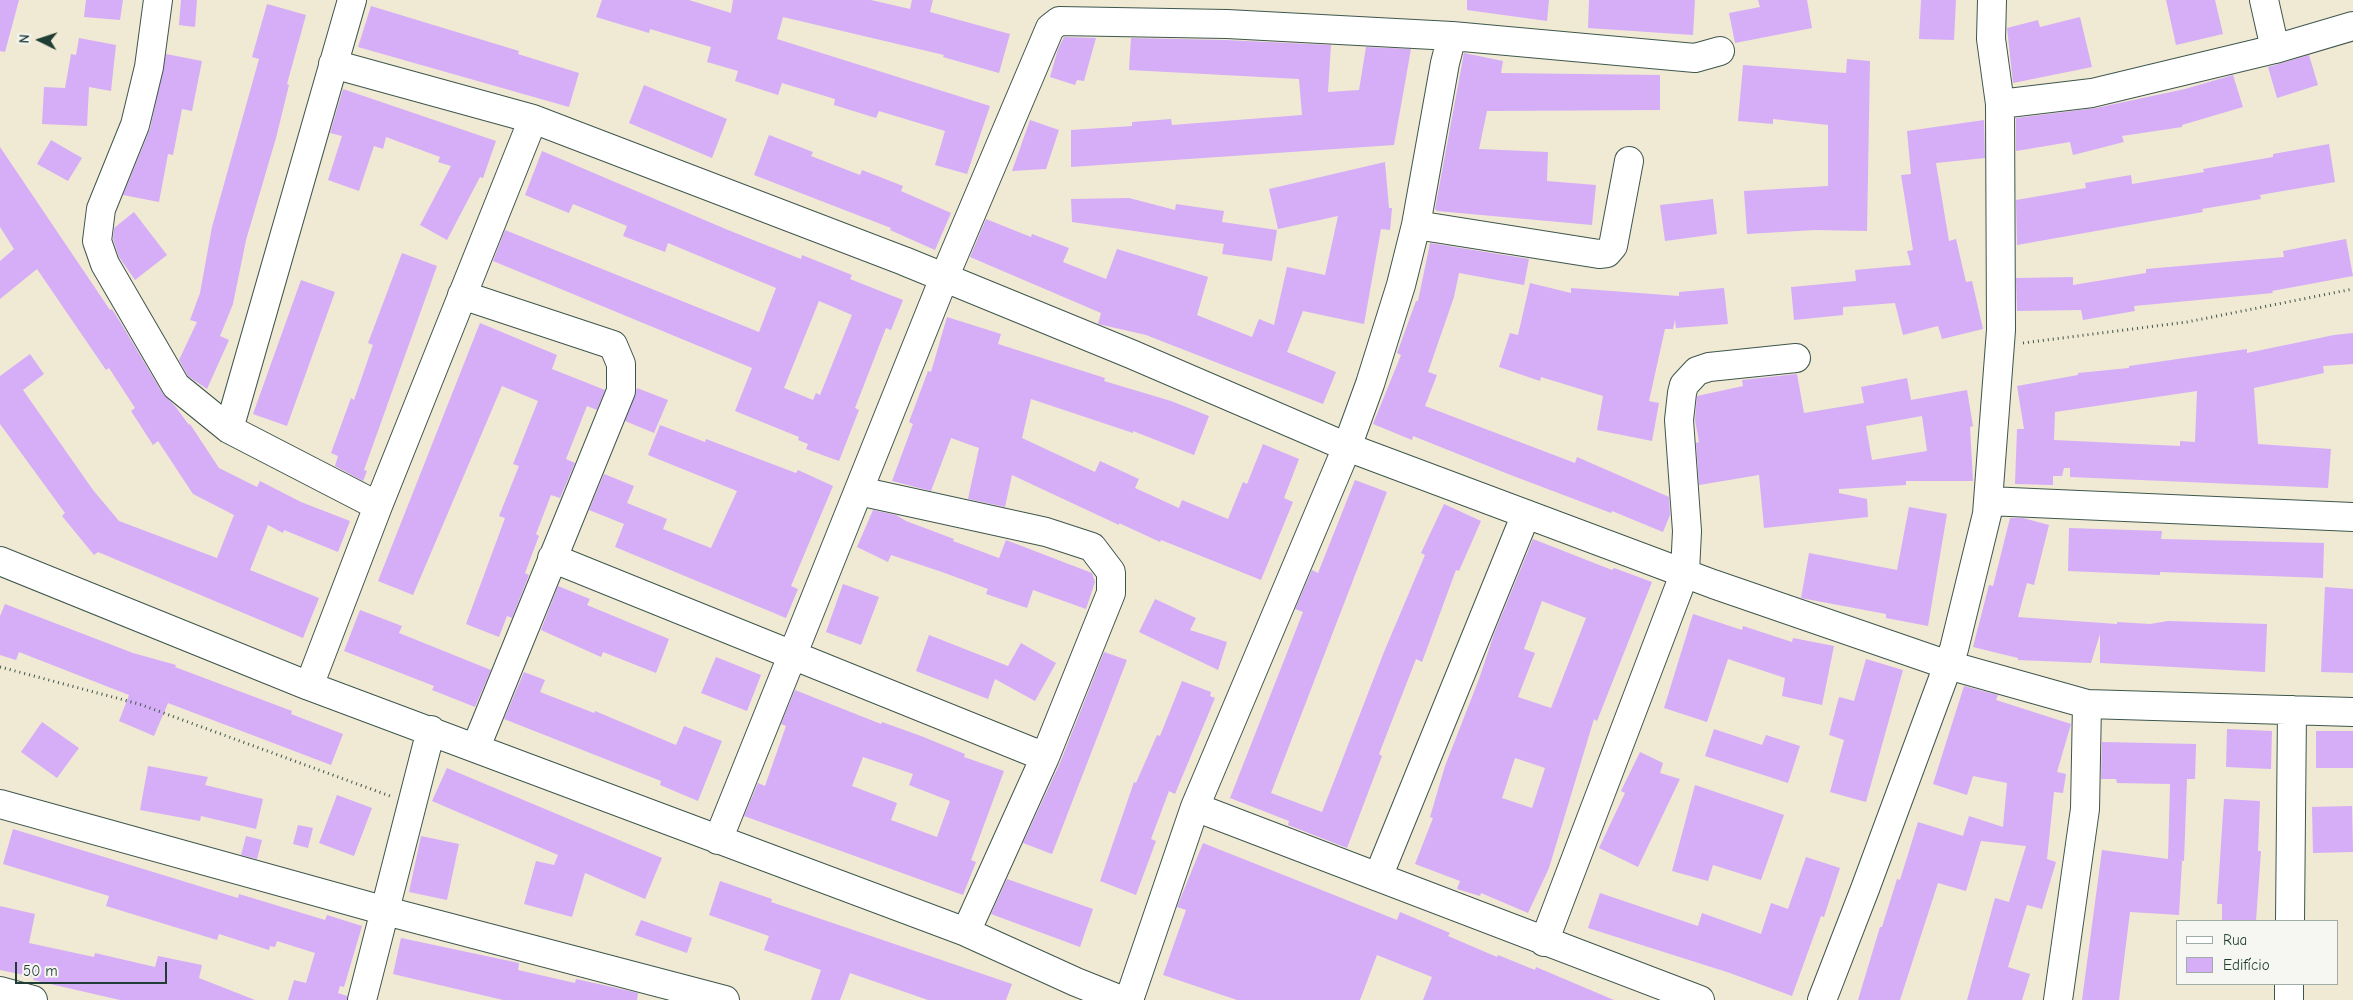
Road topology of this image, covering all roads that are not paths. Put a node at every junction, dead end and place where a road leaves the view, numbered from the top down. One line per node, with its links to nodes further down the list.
1 (158, 0): 17 (street)
2 (352, 0): 9 (street)
3 (1992, 0): 10 (street)
4 (2264, 0): 7 (street)
5 (2353, 26): 7 (street)
6 (1452, 36): 8 (street); 13 (street); 14 (street)
7 (2275, 49): 10 (street)
8 (1720, 51)
9 (333, 64): 11 (street); 17 (street)
10 (2000, 104): 20 (street)
11 (533, 119): 14 (street); 15 (street)
12 (1629, 161): 13 (street)
13 (1416, 225): 18 (street)
14 (944, 278): 18 (street); 19 (street)
15 (462, 296): 21 (street); 24 (street)
16 (1796, 358): 26 (street)
17 (229, 429): 21 (street)
18 (1347, 447): 22 (street); 37 (street)
19 (859, 491): 27 (street); 35 (street)
20 (1988, 501): 23 (street); 28 (street)
21 (378, 506): 29 (street)
22 (1526, 514): 26 (street); 39 (street)
23 (2353, 516)
24 (552, 558): 27 (street); 34 (street)
25 (0, 561): 29 (street)
26 (1685, 572): 28 (street); 43 (street)
27 (794, 654): 35 (street); 38 (street)
28 (1948, 666): 30 (street); 53 (street)
29 (309, 686): 33 (street)
30 (2087, 704): 31 (street); 54 (street)
31 (2292, 710): 32 (street); 41 (street)
32 (2353, 712)
33 (431, 730): 34 (street); 40 (street)
34 (476, 747): 38 (street)
35 (1045, 758): 42 (street)
36 (0, 804): 40 (street)
37 (1195, 807): 39 (street); 51 (street)
38 (718, 840): 42 (street)
39 (1378, 878): 43 (street)
40 (386, 911): 48 (street); 49 (street)
41 (2290, 920)
42 (966, 932): 46 (street)
43 (1544, 942): 52 (street)
44 (2289, 985): 55 (street)
45 (0, 991): 47 (street)
46 (1073, 991): 50 (street)
47 (33, 1000)
48 (362, 1000)
49 (725, 1000)
50 (1121, 1000)
51 (1129, 1000)
52 (1700, 1000)
53 (1822, 1000)
54 (2058, 1000)
55 (2289, 1000)

